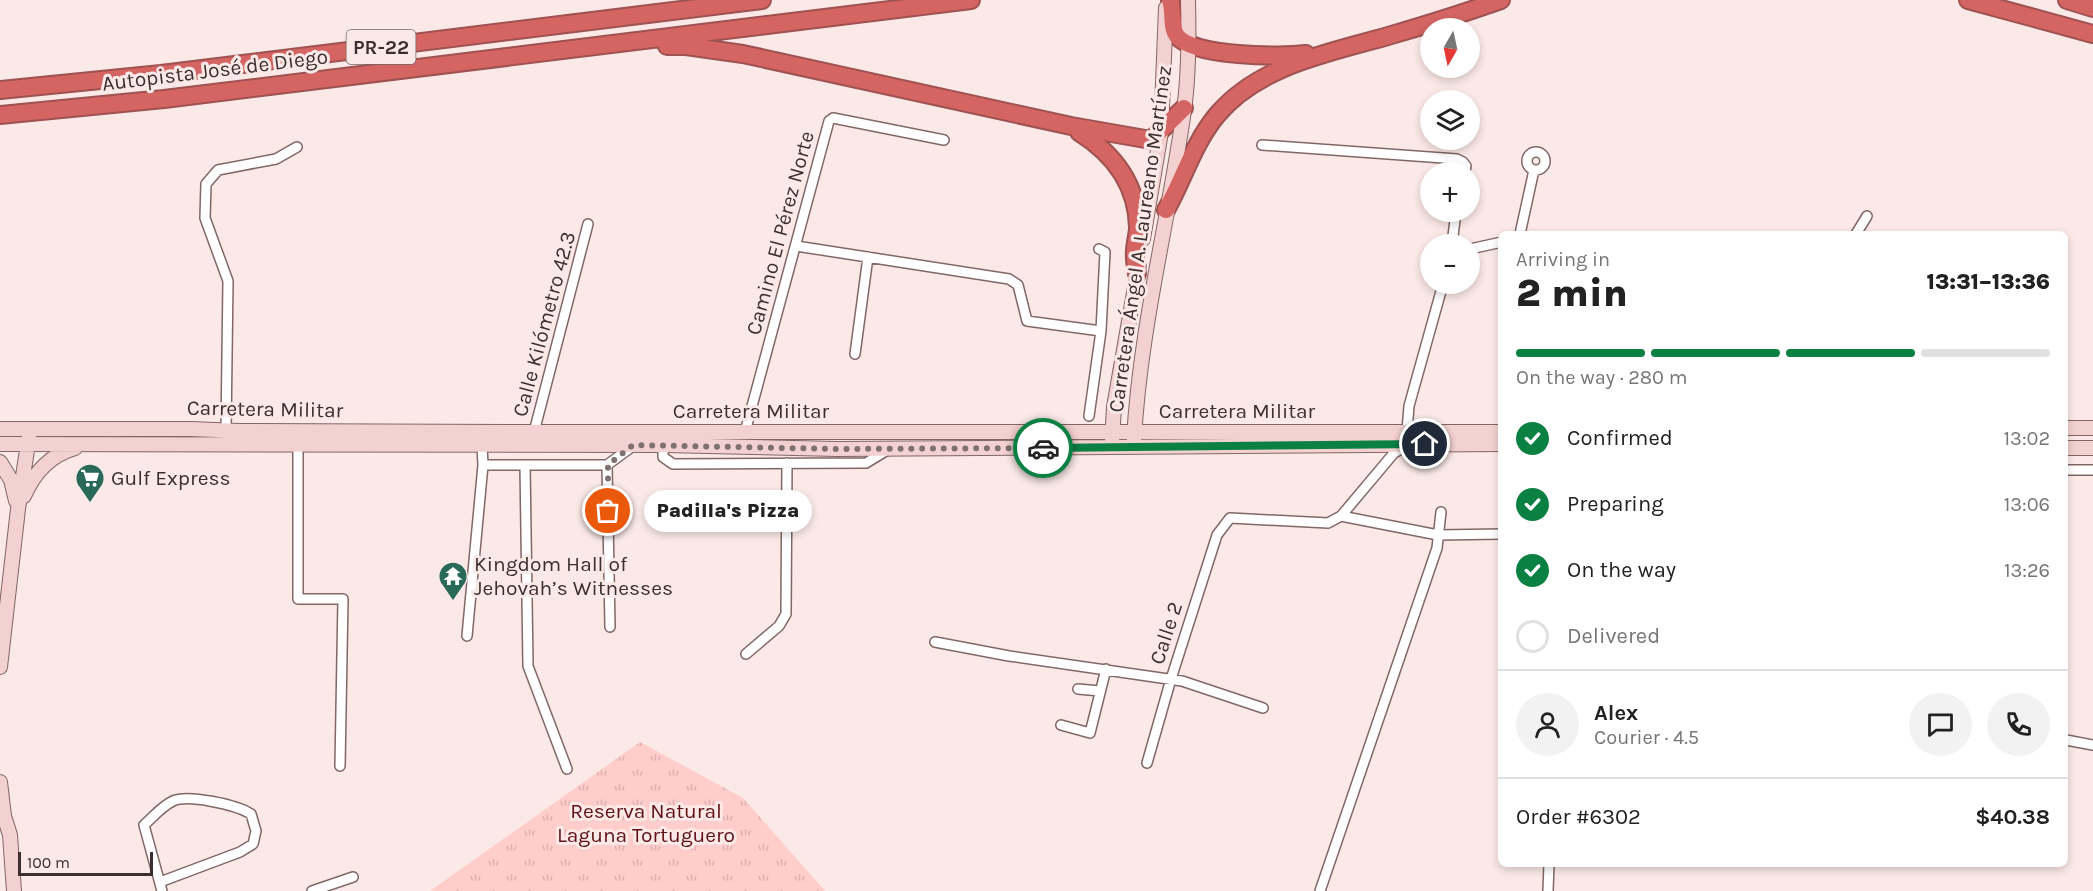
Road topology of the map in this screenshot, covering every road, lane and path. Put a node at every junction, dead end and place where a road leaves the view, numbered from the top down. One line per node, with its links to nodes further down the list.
1 (668, 0): 10 (highway)
2 (762, 0): 10 (highway, Autopista José de Diego / PR-22)
3 (971, 0): 13 (highway, Autopista José de Diego / PR-22)
4 (1168, 0): 12 (highway); 19 (main road, Carretera Ángel A. Laureano Martínez)
5 (1188, 0): 12 (main road, Carretera Ángel A. Laureano Martínez)
6 (1501, 0): 14 (highway)
7 (1968, 0): 11 (highway)
8 (2067, 0): 9 (highway)
9 (2093, 8)
10 (605, 20): 15 (highway, Autopista José de Diego / PR-22)
11 (2093, 34)
12 (1187, 43): 14 (highway); 16 (main road, Carretera Ángel A. Laureano Martínez)
13 (618, 44): 17 (highway, Autopista José de Diego / PR-22); 18 (highway)
14 (1330, 53): 25 (highway)
15 (0, 90)
16 (1184, 108): 19 (highway); 25 (main road, Carretera Ángel A. Laureano Martínez)
17 (0, 115)
18 (1071, 126): 19 (highway); 35 (highway)
19 (1161, 132): 35 (main road, Carretera Ángel A. Laureano Martínez)
20 (944, 140): 31 (street, Camino El Pérez Norte)
21 (1263, 146): 23 (street)
22 (297, 147): 44 (street)
23 (1463, 162)
24 (1534, 170): 28 (street)
25 (1166, 210): 49 (main road, Carretera Ángel A. Laureano Martínez)
26 (1867, 216): 29 (street)
27 (588, 224): 45 (street, Calle Kilómetro 42.3)
28 (1521, 231)
29 (1858, 231)
30 (1498, 243): 32 (street)
31 (796, 246): 34 (street); 46 (street, Camino El Pérez Norte)
32 (1480, 247)
33 (1099, 249): 37 (street)
34 (868, 257): 37 (street); 38 (street)
35 (1137, 274): 47 (main road, Carretera Ángel A. Laureano Martínez)
36 (1440, 294): 50 (street)
37 (1101, 331): 39 (street)
38 (855, 354)
39 (1089, 416)
40 (2068, 428): 41 (main road)
41 (2093, 428)
42 (0, 429): 43 (main road, Carretera Militar)
43 (31, 429): 44 (main road, Carretera Militar); 52 (main road)
44 (226, 430): 45 (main road, Carretera Militar)
45 (534, 432): 46 (main road, Carretera Militar)
46 (745, 432): 47 (main road, Carretera Militar)
47 (1113, 432): 49 (main road, Carretera Militar); 60 (main road, Carretera Ángel A. Laureano Martínez)
48 (1498, 432): 50 (main road, Carretera Militar)
49 (1134, 433): 50 (main road, Carretera Militar); 59 (main road, Carretera Ángel A. Laureano Martínez)
50 (1408, 438): 54 (main road, Carretera Militar); 59 (main road, Carretera Militar); 73 (street)
51 (0, 444): 52 (main road, Carretera Militar)
52 (28, 444): 53 (main road, Carretera Militar); 71 (main road)
53 (89, 444): 55 (main road, Carretera Militar); 71 (main road)
54 (1498, 444)
55 (298, 445): 58 (main road, Carretera Militar); 90 (street)
56 (633, 445): 57 (main road, Carretera Militar); 58 (main road, Carretera Militar); 68 (street)
57 (663, 445): 63 (main road, Carretera Militar); 65 (street)
58 (482, 446): 66 (street)
59 (1134, 447): 60 (main road, Carretera Militar)
60 (1112, 448): 63 (main road, Carretera Militar)
61 (2068, 448): 62 (main road)
62 (2093, 448)
63 (890, 449): 65 (street)
64 (0, 462): 71 (main road)
65 (787, 463): 79 (street)
66 (483, 465): 67 (street); 77 (street)
67 (525, 465): 68 (street); 91 (street)
68 (608, 465): 76 (street)
69 (2068, 470): 70 (street)
70 (2093, 470)
71 (18, 509): 80 (main road)
72 (1441, 512): 75 (street)
73 (1341, 516): 75 (street); 82 (street, Calle 2)
74 (1498, 534): 75 (street)
75 (1438, 535): 98 (street)
76 (610, 627)
77 (467, 636)
78 (935, 642): 81 (street)
79 (746, 654)
80 (0, 667)
81 (1106, 669): 82 (street); 84 (street)
82 (1170, 679): 85 (street); 89 (street, Calle 2)
83 (1078, 689): 84 (street)
84 (1100, 691): 86 (street)
85 (1263, 708)
86 (1061, 725)
87 (2068, 740): 88 (street)
88 (2093, 745)
89 (1147, 763)
90 (339, 766)
91 (567, 769)
92 (0, 782): 96 (main road)
93 (1549, 867): 99 (street)
94 (353, 877): 97 (street)
95 (161, 886): 95 (street)
96 (14, 891)
97 (312, 891)
98 (1320, 891)
99 (1548, 891)

